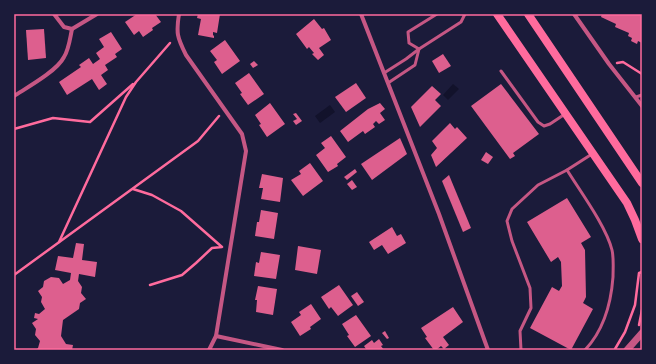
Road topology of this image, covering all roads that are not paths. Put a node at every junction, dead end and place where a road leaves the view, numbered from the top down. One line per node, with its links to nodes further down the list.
1 (54, 14): 10 (street)
2 (97, 14): 10 (street)
3 (179, 14): 25 (street)
4 (361, 14): 13 (street)
5 (437, 14): 11 (lane)
6 (465, 14): 11 (lane)
7 (497, 14): 19 (main road)
8 (528, 14): 22 (main road)
9 (574, 14): 17 (street)
10 (72, 29): 16 (street)
11 (419, 49): 13 (lane); 14 (lane)
12 (501, 71): 19 (lane)
13 (384, 72): 14 (street)
14 (388, 83): 28 (street)
15 (642, 95): 17 (lane)
16 (14, 96)
17 (636, 97): 18 (street)
18 (642, 106)
19 (566, 114): 20 (main road)
20 (594, 153): 21 (lane); 23 (main road)
21 (567, 170): 29 (lane); 30 (lane)
22 (642, 183)
23 (642, 239)
24 (642, 333): 31 (street)
25 (216, 336): 26 (street); 27 (street)
26 (209, 350)
27 (282, 350)
28 (488, 350)
29 (520, 350)
30 (585, 350)
31 (627, 350)

